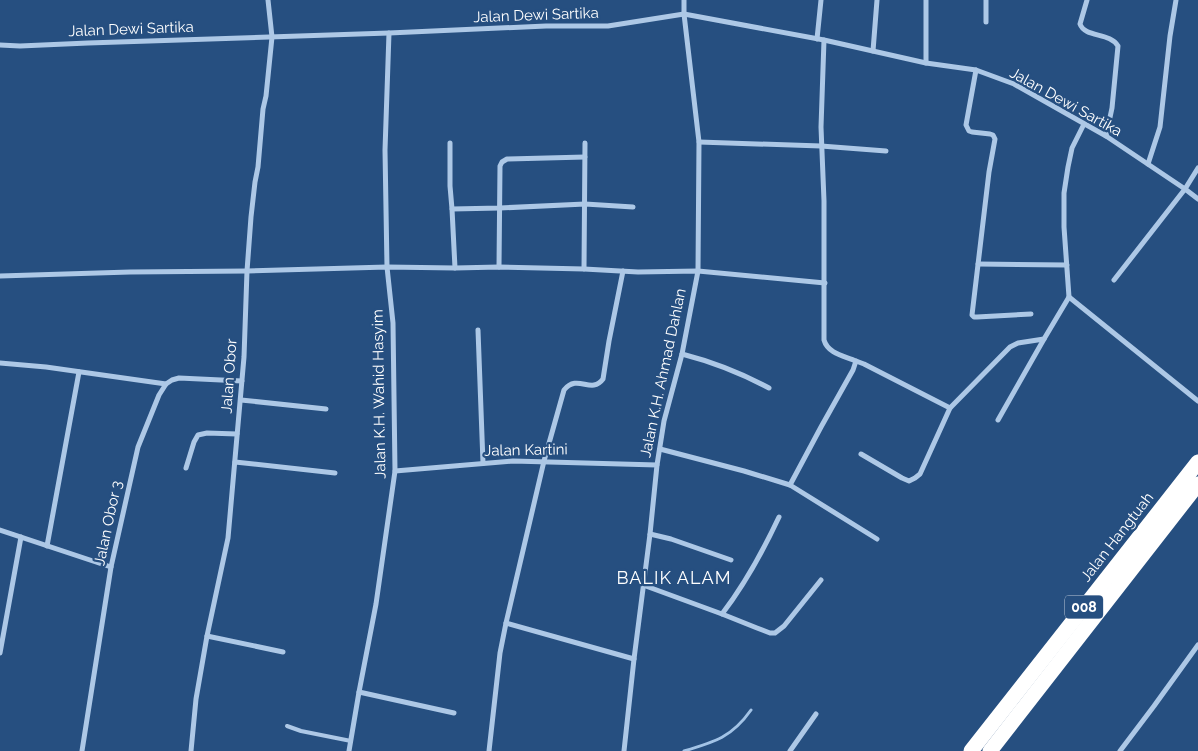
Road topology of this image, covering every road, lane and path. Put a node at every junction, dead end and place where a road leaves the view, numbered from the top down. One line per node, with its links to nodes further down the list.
1 (268, 0): 12 (street, Jalan Obor)
2 (684, 0): 9 (street, Jalan K.H. Ahmad Dahlan)
3 (821, 0): 13 (street)
4 (877, 0): 16 (street)
5 (926, 0): 17 (street)
6 (986, 0): 10 (street)
7 (1087, 0): 20 (street)
8 (1176, 0): 27 (street)
9 (684, 14): 11 (street, Jalan Dewi Sartika); 13 (street, Jalan Dewi Sartika); 21 (street, Jalan K.H. Ahmad Dahlan)
10 (986, 22)
11 (389, 33): 12 (street, Jalan Dewi Sartika); 37 (street, Jalan K.H. Wahid Hasyim)
12 (272, 37): 15 (street, Jalan Dewi Sartika); 41 (street, Jalan Obor)
13 (818, 39): 14 (street, Jalan Dewi Sartika)
14 (824, 40): 16 (street, Jalan Dewi Sartika); 24 (street)
15 (0, 45)
16 (873, 51): 17 (street, Jalan Dewi Sartika)
17 (926, 63): 18 (street, Jalan Dewi Sartika)
18 (976, 70): 19 (street, Jalan Dewi Sartika); 35 (street)
19 (1084, 124): 20 (street, Jalan Dewi Sartika); 36 (street)
20 (1106, 136): 27 (street, Jalan Dewi Sartika)
21 (699, 142): 24 (street); 43 (street, Jalan K.H. Ahmad Dahlan)
22 (450, 143): 34 (street)
23 (585, 143): 26 (street)
24 (821, 146): 25 (street); 46 (street)
25 (886, 151)
26 (585, 157): 31 (street); 33 (street)
27 (1148, 164): 29 (street, Jalan Dewi Sartika)
28 (1198, 168): 29 (street)
29 (1185, 189): 30 (street, Jalan Dewi Sartika); 45 (street)
30 (1198, 199)
31 (584, 204): 32 (street); 33 (street); 40 (street)
32 (633, 207)
33 (500, 208): 34 (street); 38 (street)
34 (452, 209): 39 (street)
35 (978, 264): 36 (street); 48 (street)
36 (1067, 266): 47 (street)
37 (387, 267): 39 (street); 41 (street); 72 (street, Jalan K.H. Wahid Hasyim)
38 (499, 267): 39 (street); 40 (street)
39 (455, 268)
40 (584, 269): 42 (street)
41 (247, 271): 44 (street); 55 (street, Jalan Obor)
42 (623, 271): 43 (street); 67 (street)
43 (698, 271): 46 (street); 51 (street, Jalan K.H. Ahmad Dahlan)
44 (0, 276)
45 (1114, 280)
46 (825, 283): 52 (street)
47 (1069, 298): 50 (street); 59 (street)
48 (1031, 314)
49 (478, 330): 69 (street)
50 (1044, 339): 60 (street); 62 (street)
51 (682, 354): 57 (street); 64 (street, Jalan K.H. Ahmad Dahlan)
52 (856, 361): 60 (street); 74 (street)
53 (0, 363): 54 (street)
54 (79, 372): 56 (street); 81 (street)
55 (242, 381): 56 (street); 58 (street, Jalan Obor)
56 (166, 384): 83 (street, Jalan Obor 3)
57 (769, 388)
58 (241, 400): 61 (street); 63 (street, Jalan Obor)
59 (1198, 401)
60 (950, 408): 65 (street)
61 (326, 409)
62 (998, 420)
63 (237, 434): 66 (street, Jalan Obor); 71 (street)
64 (660, 450): 70 (street, Jalan K.H. Ahmad Dahlan); 74 (street)
65 (861, 454)
66 (235, 462): 73 (street); 88 (street, Jalan Obor)
67 (544, 462): 69 (street, Jalan Kartini); 70 (street, Jalan Kartini); 87 (street)
68 (1198, 462): 104 (highway, Jalan Hangtuah / 008)
69 (483, 463): 72 (street, Jalan Kartini)
70 (657, 464): 78 (street, Jalan K.H. Ahmad Dahlan)
71 (186, 468)
72 (395, 471): 93 (street, Jalan K.H. Wahid Hasyim)
73 (335, 473)
74 (790, 484): 80 (street)
75 (1198, 484): 105 (highway, Jalan Hangtuah / 008)
76 (779, 517): 86 (street)
77 (0, 530): 79 (street)
78 (650, 534): 82 (street); 85 (street, Jalan K.H. Ahmad Dahlan)
79 (21, 537): 81 (street); 91 (street)
80 (877, 539)
81 (47, 546): 83 (street)
82 (731, 560)
83 (111, 567): 98 (street, Jalan Obor 3)
84 (821, 580): 86 (street)
85 (643, 585): 86 (street); 92 (street, Jalan K.H. Ahmad Dahlan)
86 (722, 614)
87 (506, 623): 92 (street); 101 (street)
88 (207, 636): 90 (street); 99 (street, Jalan Obor)
89 (1198, 645): 106 (street)
90 (283, 652)
91 (0, 654)
92 (634, 659): 102 (street, Jalan K.H. Ahmad Dahlan)
93 (359, 692): 94 (street); 97 (street, Jalan K.H. Wahid Hasyim)
94 (454, 713)
95 (816, 714): 103 (street)
96 (287, 726): 97 (lane)
97 (351, 741): 100 (street, Jalan K.H. Wahid Hasyim)
98 (82, 751)
99 (191, 751)
100 (349, 751)
101 (489, 751)
102 (624, 751)
103 (790, 751)
104 (971, 751)
105 (990, 751)
106 (1120, 751)

